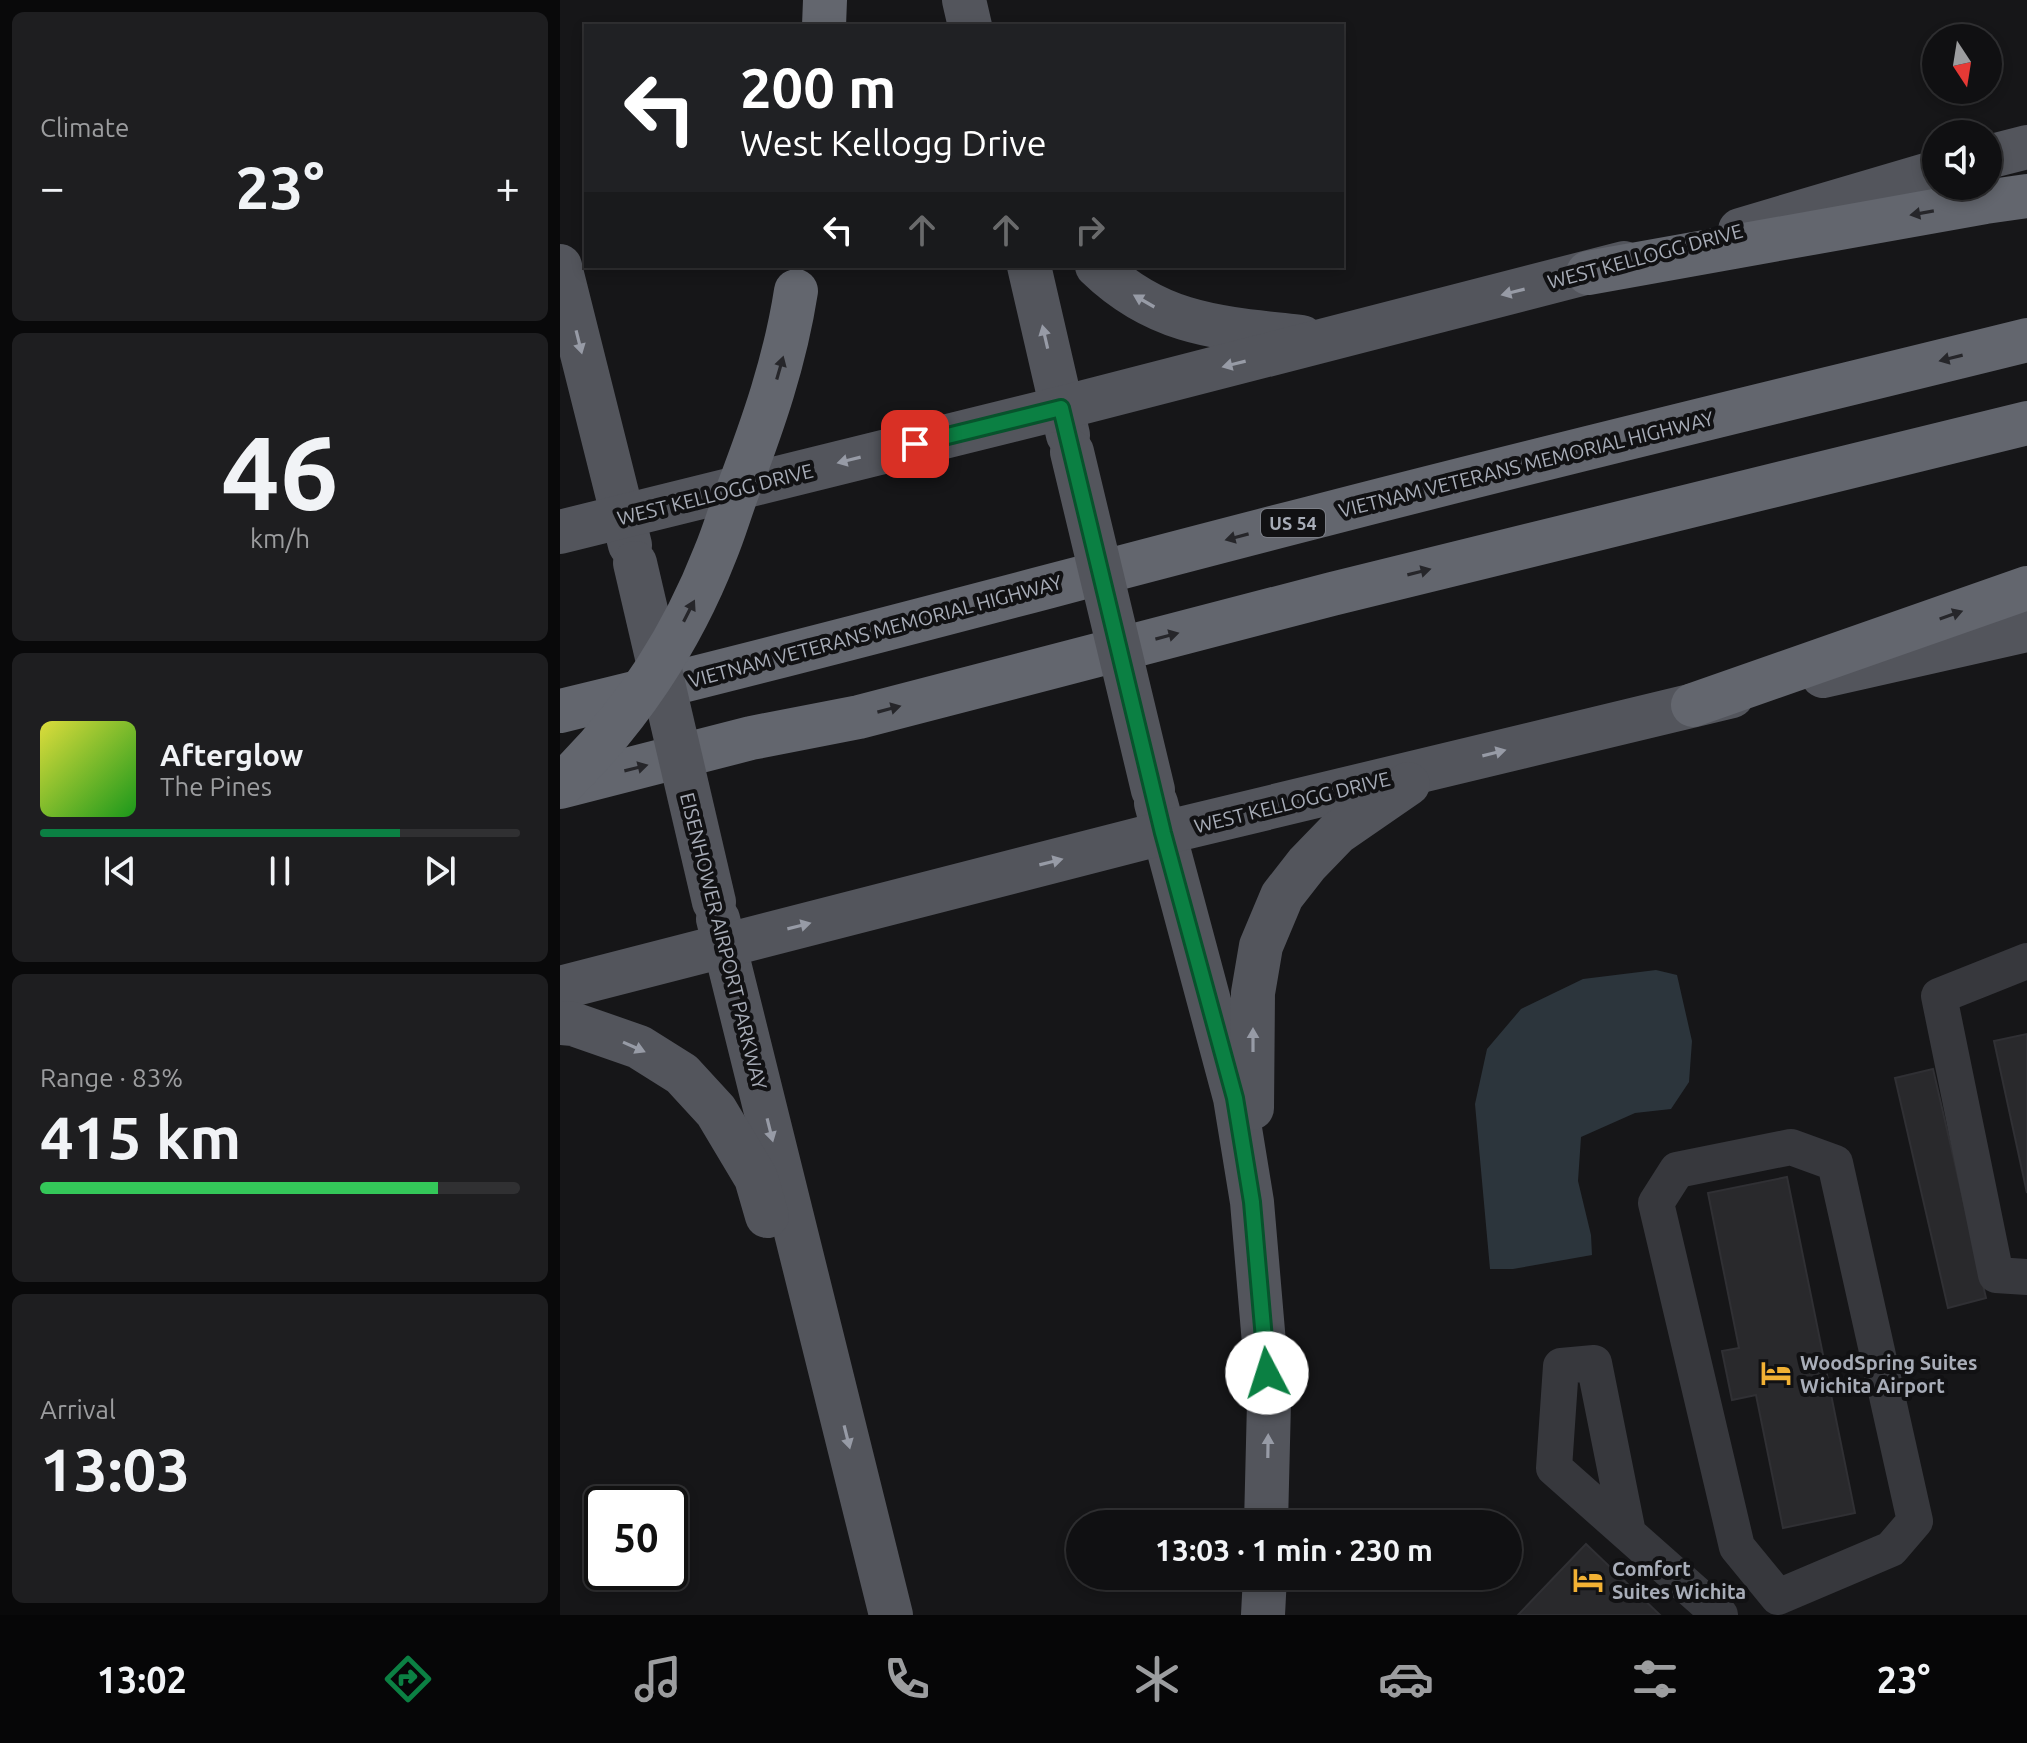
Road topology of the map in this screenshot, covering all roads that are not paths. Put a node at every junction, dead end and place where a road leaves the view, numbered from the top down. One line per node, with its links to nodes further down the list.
1 (825, 0): 3 (highway)
2 (964, 0): 4 (main road)
3 (824, 24)
4 (970, 24)
5 (2027, 147): 6 (main road)
6 (2002, 153)
7 (1922, 176): 12 (main road, WEST KELLOGG DRIVE)
8 (2027, 196): 12 (highway, one-way to 12)
9 (560, 266): 18 (main road, EISENHOWER AIRPORT PARKWAY, one-way to 18)
10 (1029, 268): 16 (main road, one-way to 10)
11 (1099, 268): 14 (main road, one-way to 11)
12 (1588, 273): 14 (main road, WEST KELLOGG DRIVE, one-way to 14)
13 (798, 279): 25 (highway, one-way to 13, bridge)
14 (1328, 339): 16 (main road, WEST KELLOGG DRIVE, one-way to 16)
15 (2027, 340): 23 (highway, VIETNAM VETERANS MEMORIAL HIGHWAY / US 54, one-way to 23)
16 (1061, 408): 18 (main road, WEST KELLOGG DRIVE, one-way to 18); 26 (main road, bridge)
17 (2027, 423): 25 (highway, one-way to 17)
18 (624, 517): 19 (main road, WEST KELLOGG DRIVE); 27 (main road, EISENHOWER AIRPORT PARKWAY, bridge)
19 (560, 532)
20 (2027, 588): 22 (highway, one-way to 20)
21 (2027, 630): 22 (main road, WEST KELLOGG DRIVE)
22 (1693, 705): 24 (main road, WEST KELLOGG DRIVE, one-way to 22)
23 (560, 711)
24 (1430, 768): 26 (main road, WEST KELLOGG DRIVE); 31 (main road, one-way to 24)
25 (560, 786)
26 (1163, 833): 27 (main road, WEST KELLOGG DRIVE, one-way to 26); 31 (main road)
27 (724, 946): 29 (main road, WEST KELLOGG DRIVE); 33 (main road, EISENHOWER AIRPORT PARKWAY, one-way to 33)
28 (2027, 961): 32 (lane)
29 (560, 988)
30 (560, 1023): 33 (main road, one-way to 33)
31 (1252, 1202): 34 (main road, one-way to 31)
32 (2027, 1278)
33 (834, 1385): 38 (main road, EISENHOWER AIRPORT PARKWAY, one-way to 38)
34 (1266, 1510)
35 (1628, 1533): 40 (lane)
36 (1264, 1590): 39 (main road)
37 (1785, 1606): 37 (lane); 41 (lane)
38 (891, 1615)
39 (1263, 1615)
40 (1720, 1615)
41 (1728, 1615)

